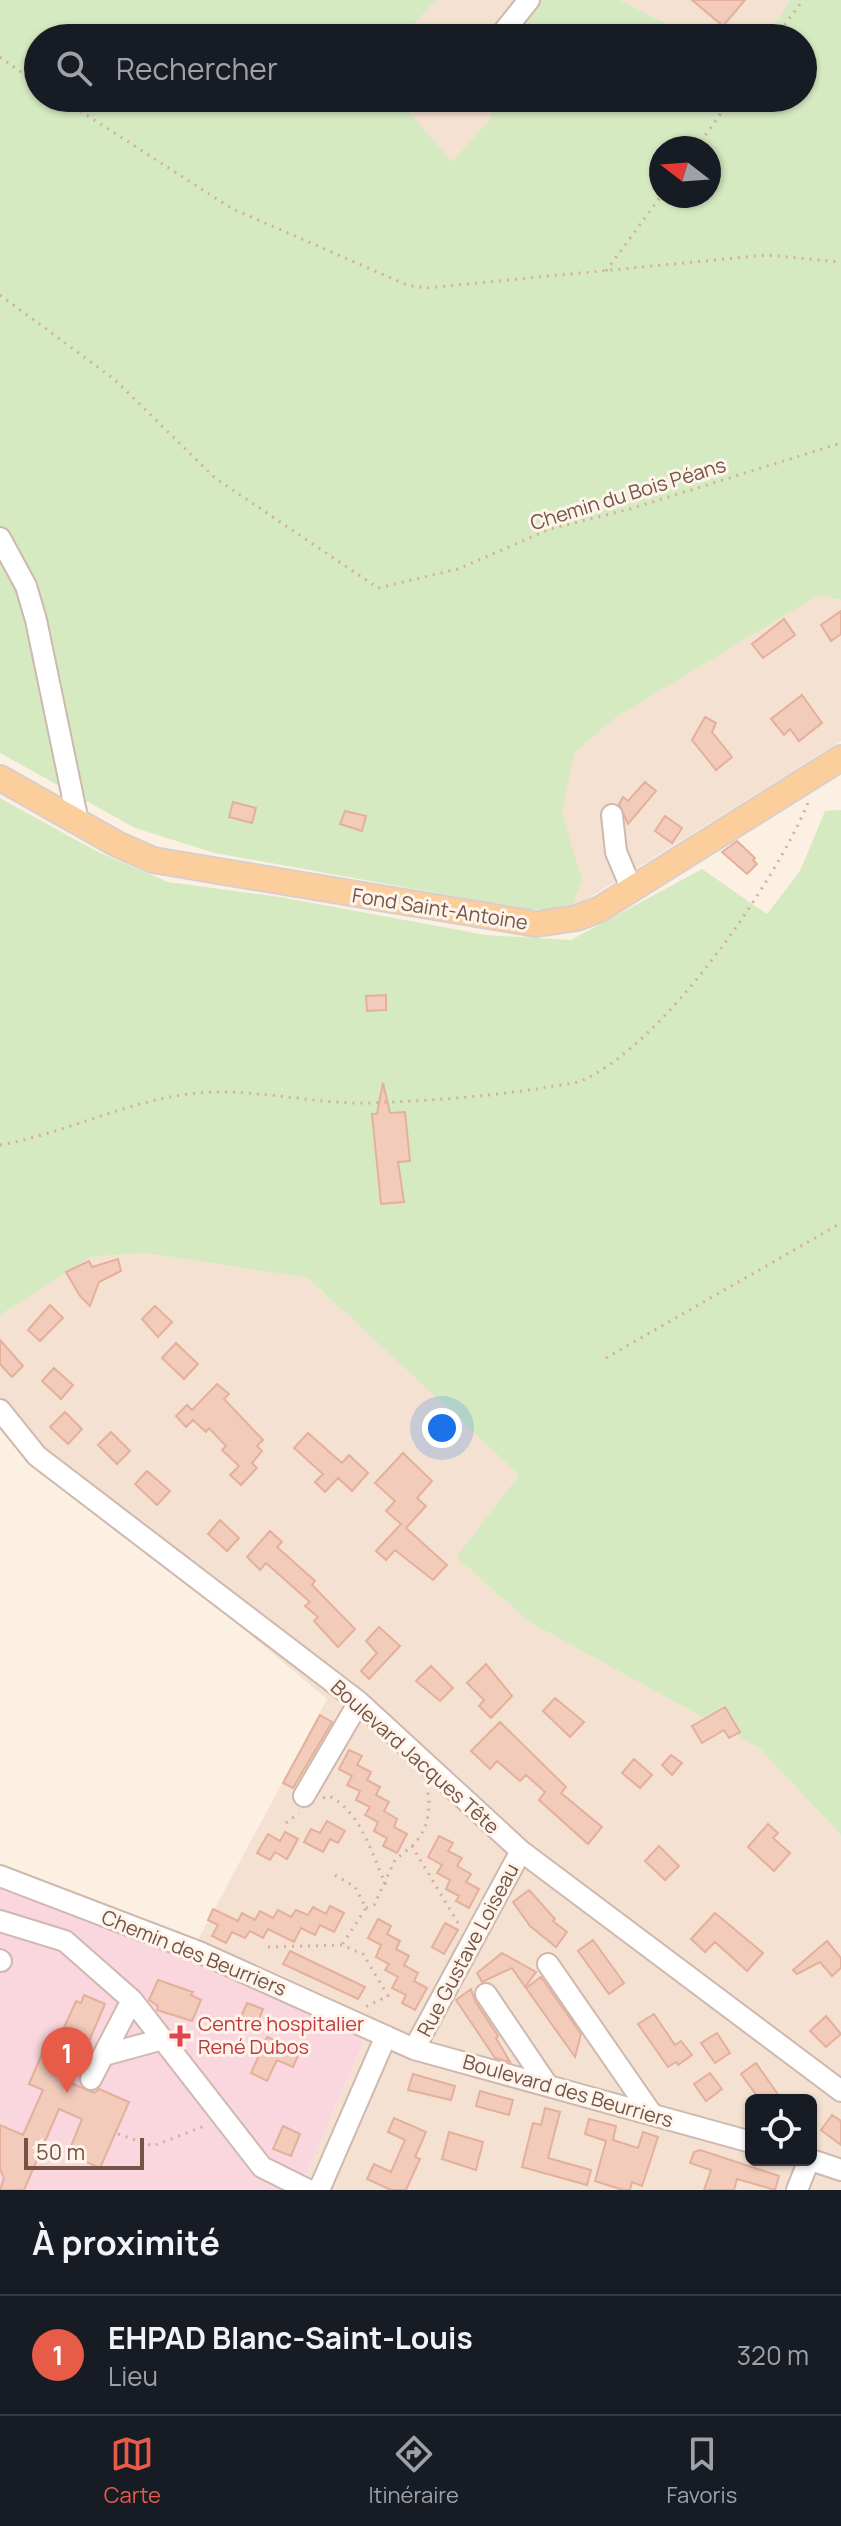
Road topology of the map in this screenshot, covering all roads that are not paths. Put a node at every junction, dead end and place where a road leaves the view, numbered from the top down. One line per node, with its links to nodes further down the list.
1 (529, 0): 2 (street)
2 (510, 24)
3 (0, 538): 7 (street)
4 (841, 758): 8 (main road, Fond Saint-Antoine)
5 (0, 778): 7 (main road, Fond Saint-Antoine)
6 (612, 815): 8 (street)
7 (78, 822): 8 (main road, Fond Saint-Antoine)
8 (632, 890)
9 (0, 1410): 10 (street, Boulevard Jacques Tête)
10 (359, 1702): 11 (street); 12 (street, Boulevard Jacques Tête)
11 (308, 1802)
12 (521, 1851): 20 (street, Rue Gustave Loiseau); 24 (street, Boulevard Jacques Tête)
13 (0, 1876): 18 (street, Chemin des Beurriers)
14 (0, 1921): 17 (street)
15 (548, 1964): 25 (street)
16 (486, 1994): 23 (street)
17 (132, 2000): 19 (street); 21 (street)
18 (386, 2036): 20 (street, Boulevard des Beurriers); 30 (street)
19 (163, 2039): 21 (street); 30 (street)
20 (414, 2049): 23 (street, Boulevard des Beurriers)
21 (104, 2055): 22 (street)
22 (91, 2079)
23 (546, 2083): 25 (street, Boulevard des Beurriers)
24 (841, 2091)
25 (651, 2113): 26 (street, Boulevard des Beurriers)
26 (745, 2140)
27 (817, 2162): 29 (street)
28 (807, 2166): 31 (street)
29 (841, 2170)
30 (322, 2188)
31 (797, 2190)

